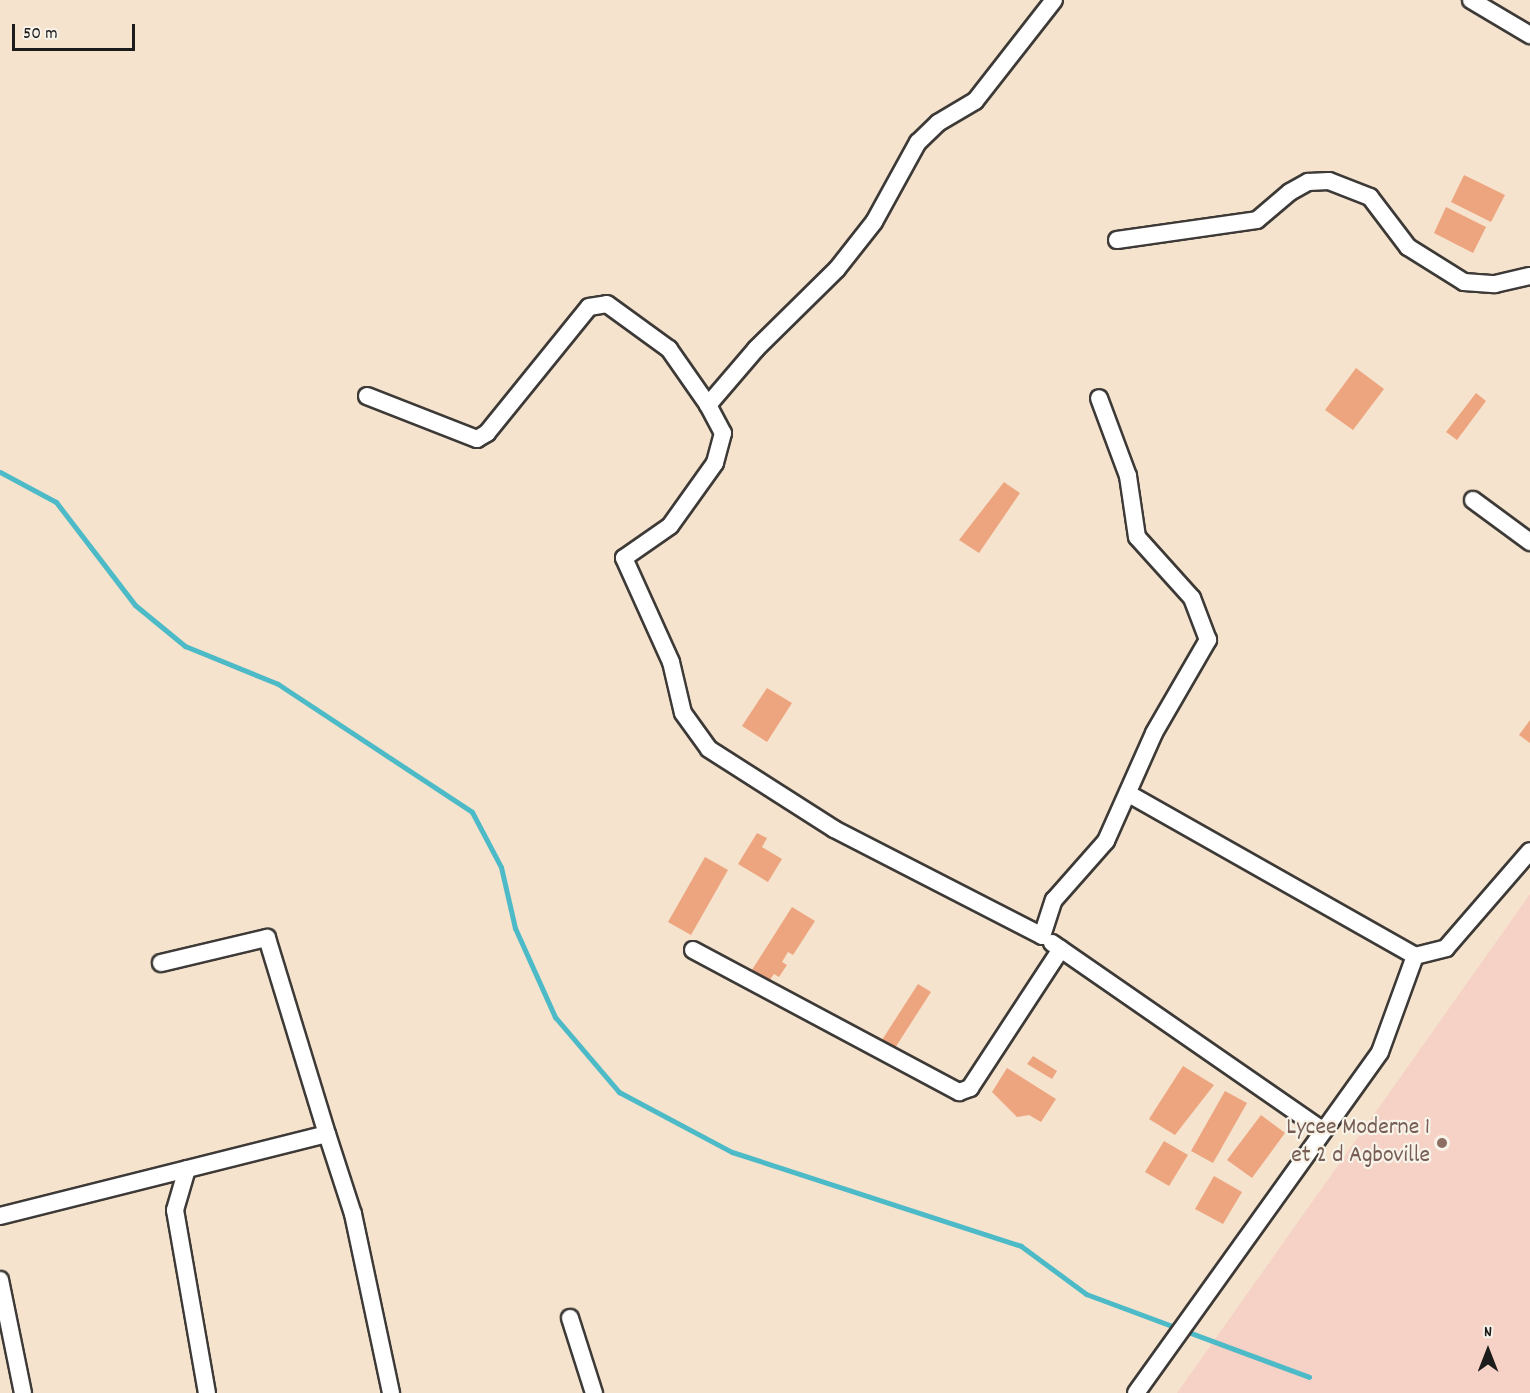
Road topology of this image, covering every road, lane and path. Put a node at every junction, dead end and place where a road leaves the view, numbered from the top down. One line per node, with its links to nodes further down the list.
1 (1054, 0): 8 (street)
2 (1471, 0): 3 (street)
3 (1530, 35)
4 (1117, 240): 5 (street)
5 (1530, 276)
6 (367, 396): 8 (street)
7 (1099, 398): 11 (street)
8 (708, 405): 13 (street)
9 (1473, 500): 10 (street)
10 (1530, 542)
11 (1129, 794): 13 (street); 16 (street)
12 (1530, 851): 16 (street)
13 (1042, 936): 14 (street)
14 (1061, 949): 15 (street); 18 (street)
15 (693, 950)
16 (1414, 956): 18 (street)
17 (161, 963): 19 (street)
18 (1321, 1129): 28 (street)
19 (327, 1134): 20 (street); 26 (street)
20 (187, 1169): 21 (street); 25 (street)
21 (0, 1216)
22 (0, 1280): 24 (street)
23 (570, 1318): 27 (street)
24 (23, 1393)
25 (207, 1393)
26 (391, 1393)
27 (594, 1393)
28 (1136, 1393)

